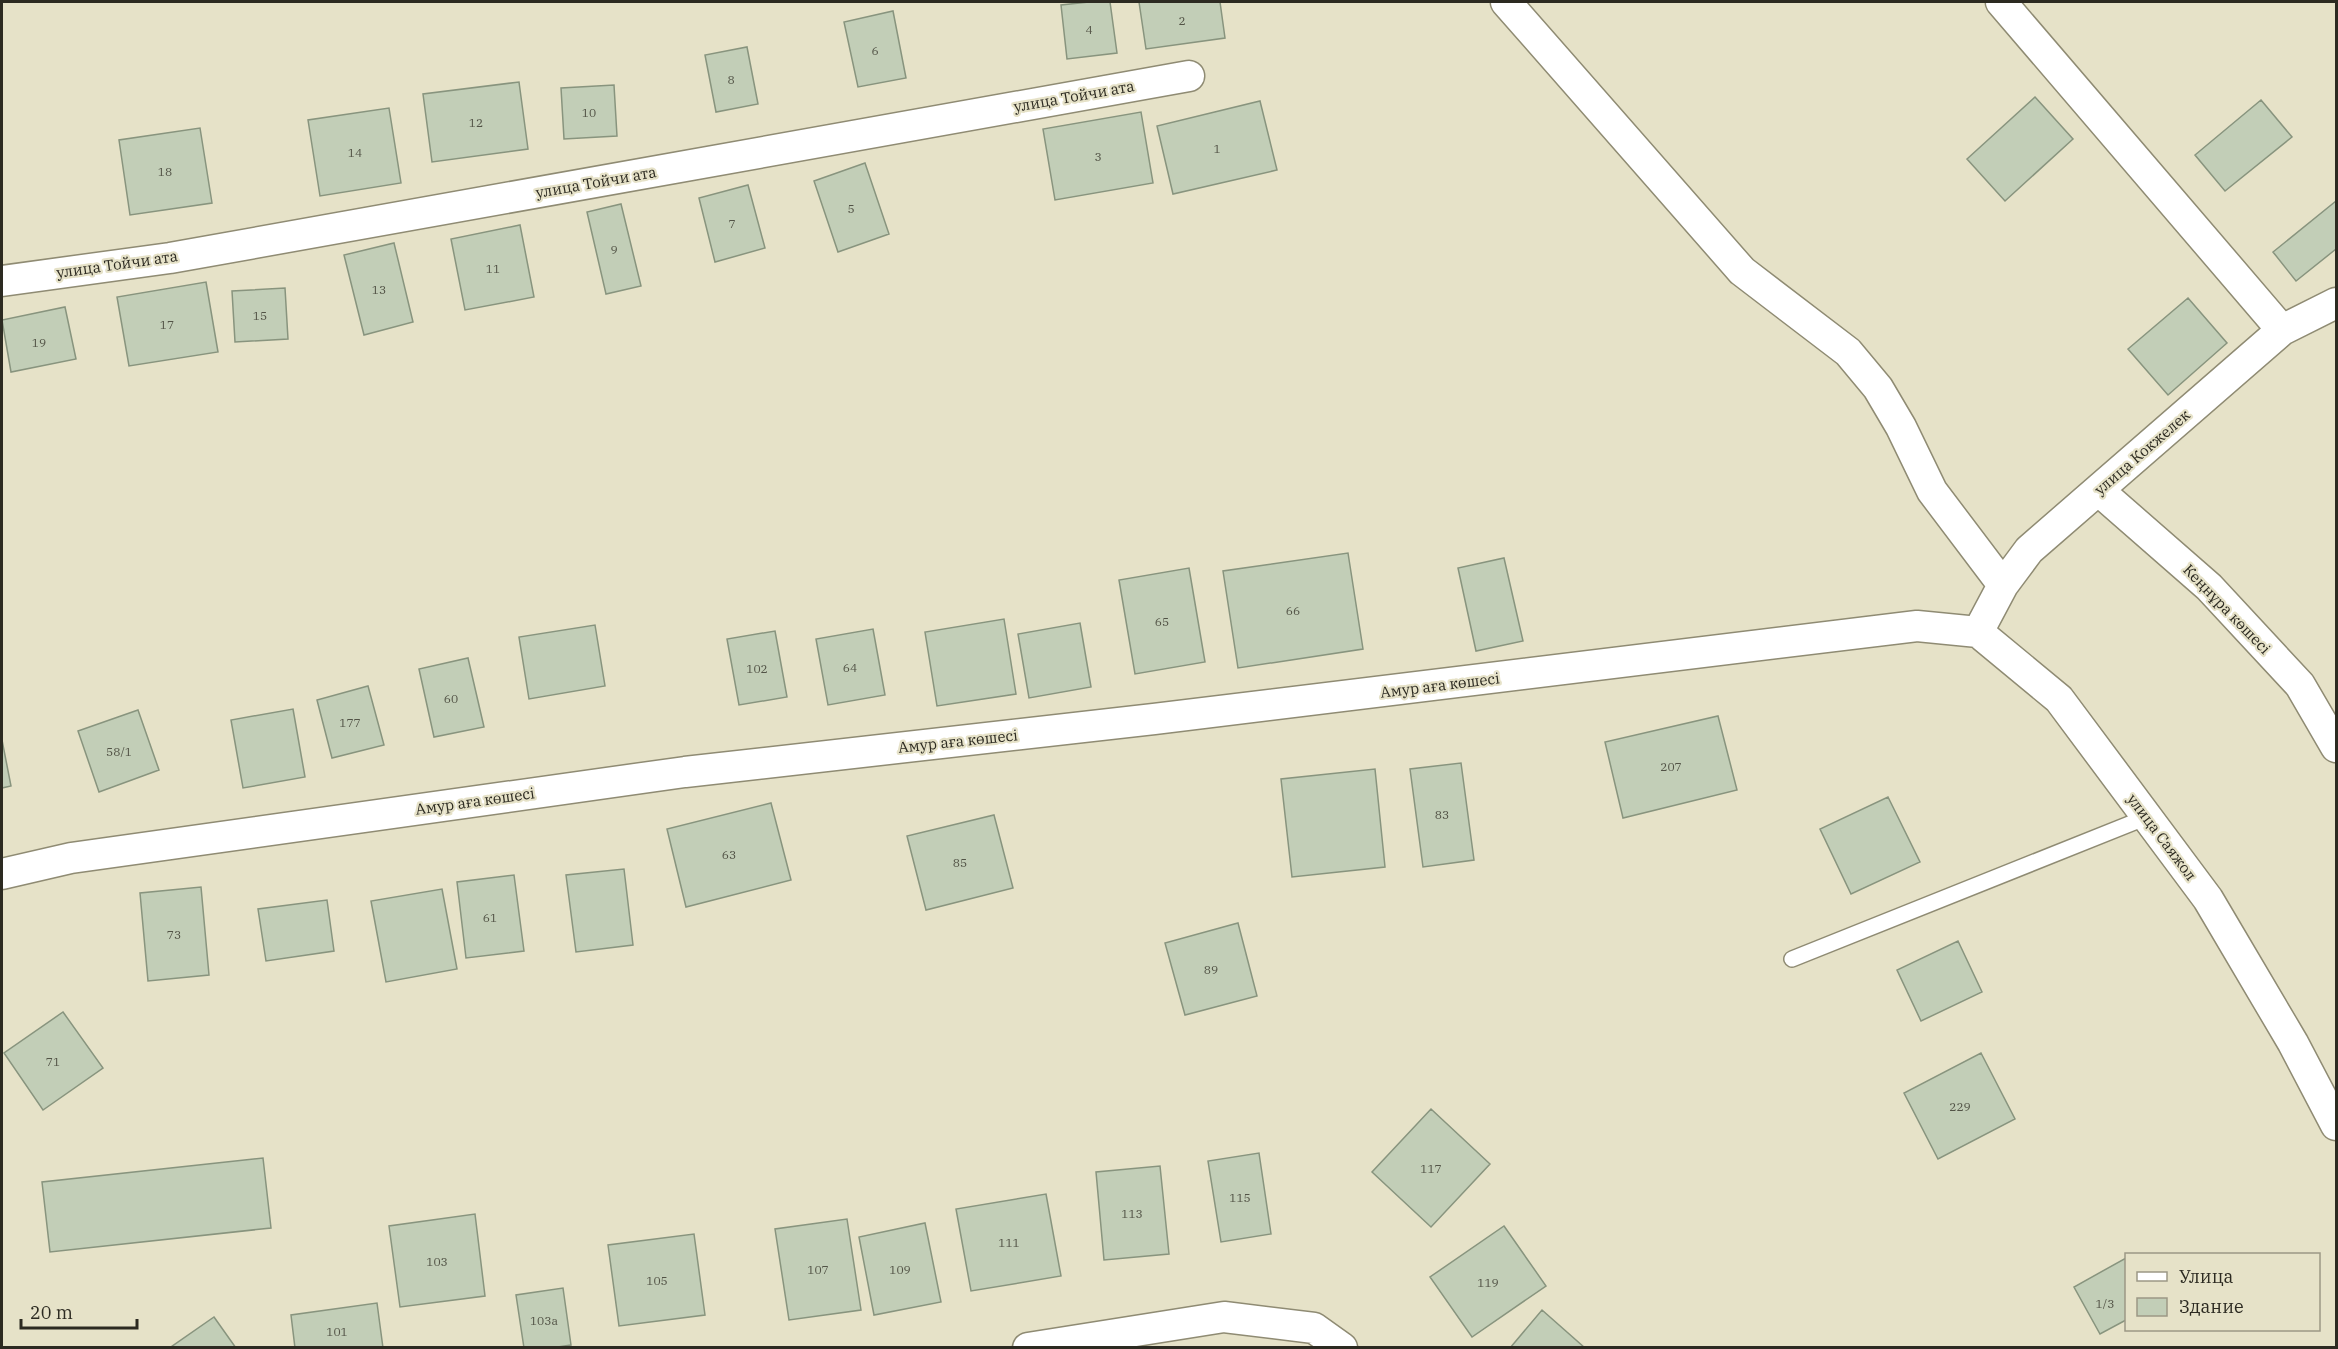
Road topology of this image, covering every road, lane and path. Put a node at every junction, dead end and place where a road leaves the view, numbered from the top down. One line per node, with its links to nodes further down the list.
1 (1506, 2): 8 (street)
2 (2001, 2): 6 (street)
3 (1189, 76): 4 (street, улица Тойчи ата)
4 (2, 281)
5 (2337, 303): 6 (street, улица Кокжелек)
6 (2282, 330): 7 (street, улица Кокжелек)
7 (2098, 490): 8 (street, улица Кокжелек); 10 (street, Кеңнұра көшесі)
8 (2003, 585): 9 (street, улица Кокжелек)
9 (1978, 632): 11 (street, улица Саяжол); 12 (street, Амур аға көшесі)
10 (2337, 747)
11 (2147, 817): 13 (lane); 14 (street, улица Саяжол)
12 (2, 874)
13 (1792, 959)
14 (2337, 1125)
15 (1028, 1347): 16 (street)
16 (1342, 1347)

